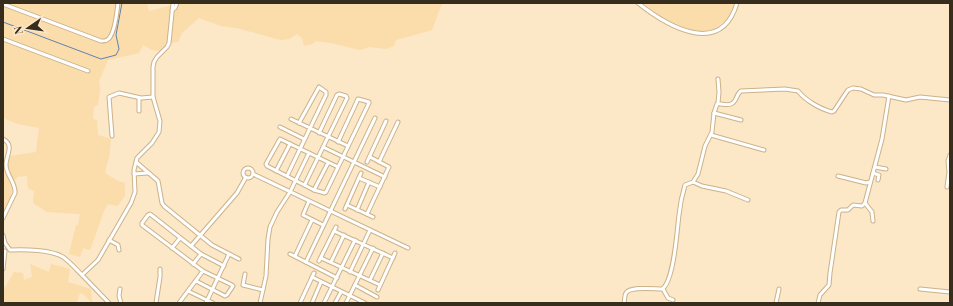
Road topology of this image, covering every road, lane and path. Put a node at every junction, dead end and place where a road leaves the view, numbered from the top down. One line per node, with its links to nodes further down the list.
1 (118, 3): 6 (street)
2 (173, 3): 7 (street)
3 (177, 3): 7 (street)
4 (638, 3): 5 (street)
5 (737, 3)
6 (3, 4)
7 (172, 10): 12 (street)
8 (3, 39): 9 (street)
9 (88, 71)
10 (718, 80): 15 (street)
11 (889, 96): 14 (street); 15 (street); 49 (street)
12 (153, 97): 13 (street); 43 (street)
13 (139, 98): 16 (street); 28 (street)
14 (950, 100)
15 (718, 103): 17 (street)
16 (139, 111)
17 (714, 113): 20 (street); 27 (street)
18 (375, 118): 44 (street)
19 (291, 119): 23 (street)
20 (741, 120)
21 (386, 121): 41 (street)
22 (398, 122): 46 (street)
23 (299, 123): 25 (street); 25 (street)
24 (280, 127): 31 (street)
25 (310, 128): 26 (street); 31 (street)
26 (319, 132): 29 (street); 29 (street)
27 (711, 135): 37 (street); 65 (street)
28 (112, 136)
29 (328, 137): 32 (street); 35 (street)
30 (3, 139): 81 (street)
31 (304, 139): 36 (street)
32 (338, 142): 34 (street); 34 (street)
33 (290, 144): 36 (street); 51 (street); 51 (street)
34 (348, 146): 40 (street)
35 (323, 147): 40 (street); 42 (street)
36 (300, 148): 38 (street); 57 (street)
37 (764, 150)
38 (309, 153): 42 (street); 62 (street)
39 (950, 155): 69 (street)
40 (343, 157): 44 (street); 48 (street)
41 (370, 157): 45 (street); 46 (street)
42 (318, 158): 47 (street); 67 (street)
43 (136, 162): 52 (street); 55 (street)
44 (354, 162): 60 (street); 78 (street)
45 (367, 162)
46 (379, 162): 60 (street)
47 (328, 163): 48 (street); 70 (street)
48 (338, 167): 70 (street)
49 (875, 167): 50 (street); 54 (street)
50 (886, 169)
51 (276, 171): 57 (street)
52 (148, 173): 55 (street); 89 (street)
53 (361, 173): 61 (street)
54 (873, 173): 63 (street); 66 (street)
55 (134, 174): 92 (street)
56 (253, 174): 59 (street); 59 (street); 71 (street)
57 (287, 176): 62 (street)
58 (838, 176): 66 (street)
59 (246, 177): 89 (street)
60 (385, 177): 68 (street)
61 (359, 178): 64 (street); 75 (street)
62 (296, 180): 67 (street); 71 (street)
63 (878, 180)
64 (369, 182): 68 (street); 77 (street)
65 (693, 182): 72 (street); 132 (street)
66 (870, 182): 74 (street)
67 (304, 184): 70 (street)
68 (380, 187): 79 (street)
69 (947, 187)
70 (314, 190)
71 (290, 192): 73 (street); 137 (street)
72 (748, 200)
73 (309, 201): 78 (street); 82 (street)
74 (865, 204): 83 (street); 162 (street)
75 (347, 205): 76 (street); 77 (street)
76 (345, 209)
77 (357, 210): 79 (street)
78 (330, 211): 84 (street); 86 (street)
79 (367, 214): 80 (street)
80 (373, 217)
81 (3, 218)
82 (312, 220): 84 (street); 107 (street)
83 (873, 221)
84 (323, 225): 110 (street)
85 (336, 227): 87 (street)
86 (370, 230): 94 (street); 98 (street)
87 (334, 231): 90 (street); 111 (street)
88 (3, 234): 99 (street)
89 (199, 235): 95 (street); 105 (street)
90 (344, 235): 93 (street); 111 (street)
91 (180, 238): 95 (street); 96 (street); 96 (street)
92 (109, 240): 100 (street); 121 (street)
93 (355, 240): 94 (street); 114 (street)
94 (364, 244): 97 (street); 118 (street)
95 (191, 246): 104 (street)
96 (172, 248): 112 (street)
97 (373, 248): 102 (street); 122 (street)
98 (408, 248)
99 (10, 250): 101 (street); 121 (street)
100 (119, 250)
101 (4, 252): 115 (street)
102 (383, 253): 108 (street); 126 (street)
103 (395, 253): 108 (street)
104 (201, 254): 112 (street); 113 (street)
105 (229, 254): 109 (street); 113 (street)
106 (290, 254): 107 (street)
107 (295, 256): 110 (street)
108 (393, 258): 130 (street)
109 (239, 259)
110 (306, 262): 125 (street)
111 (331, 262): 114 (street)
112 (193, 264): 117 (street)
113 (224, 266): 124 (street)
114 (342, 268): 118 (street); 125 (street)
115 (3, 269)
116 (160, 269): 150 (street)
117 (203, 271): 124 (street); 127 (street)
118 (350, 272): 122 (street)
119 (314, 273): 123 (street)
120 (245, 274): 137 (street)
121 (82, 275): 148 (street)
122 (360, 275): 126 (street); 129 (street)
123 (312, 277): 128 (street); 154 (street)
124 (218, 278): 136 (street); 136 (street)
125 (337, 278): 131 (street)
126 (370, 280): 130 (street)
127 (196, 281): 136 (street); 139 (street)
128 (321, 282): 131 (street); 155 (street)
129 (355, 285): 142 (street); 143 (street)
130 (380, 285): 138 (street)
131 (332, 287): 140 (street); 156 (street)
132 (663, 289): 144 (street); 160 (street)
133 (779, 289): 161 (street)
134 (920, 289): 141 (street)
135 (120, 290): 149 (street)
136 (212, 290): 146 (street)
137 (263, 290): 153 (street)
138 (378, 290)
139 (188, 291): 145 (street); 146 (street)
140 (341, 292): 142 (street); 157 (street)
141 (950, 292)
142 (350, 295): 147 (street); 158 (street)
143 (377, 297)
144 (673, 300)
145 (180, 302): 151 (street)
146 (206, 302): 152 (street)
147 (360, 302): 159 (street)
148 (108, 303)
149 (121, 303)
150 (156, 303)
151 (184, 303)
152 (213, 303)
153 (260, 303)
154 (300, 303)
155 (312, 303)
156 (324, 303)
157 (335, 303)
158 (346, 303)
159 (365, 303)
160 (624, 303)
161 (776, 303)
162 (818, 303)

